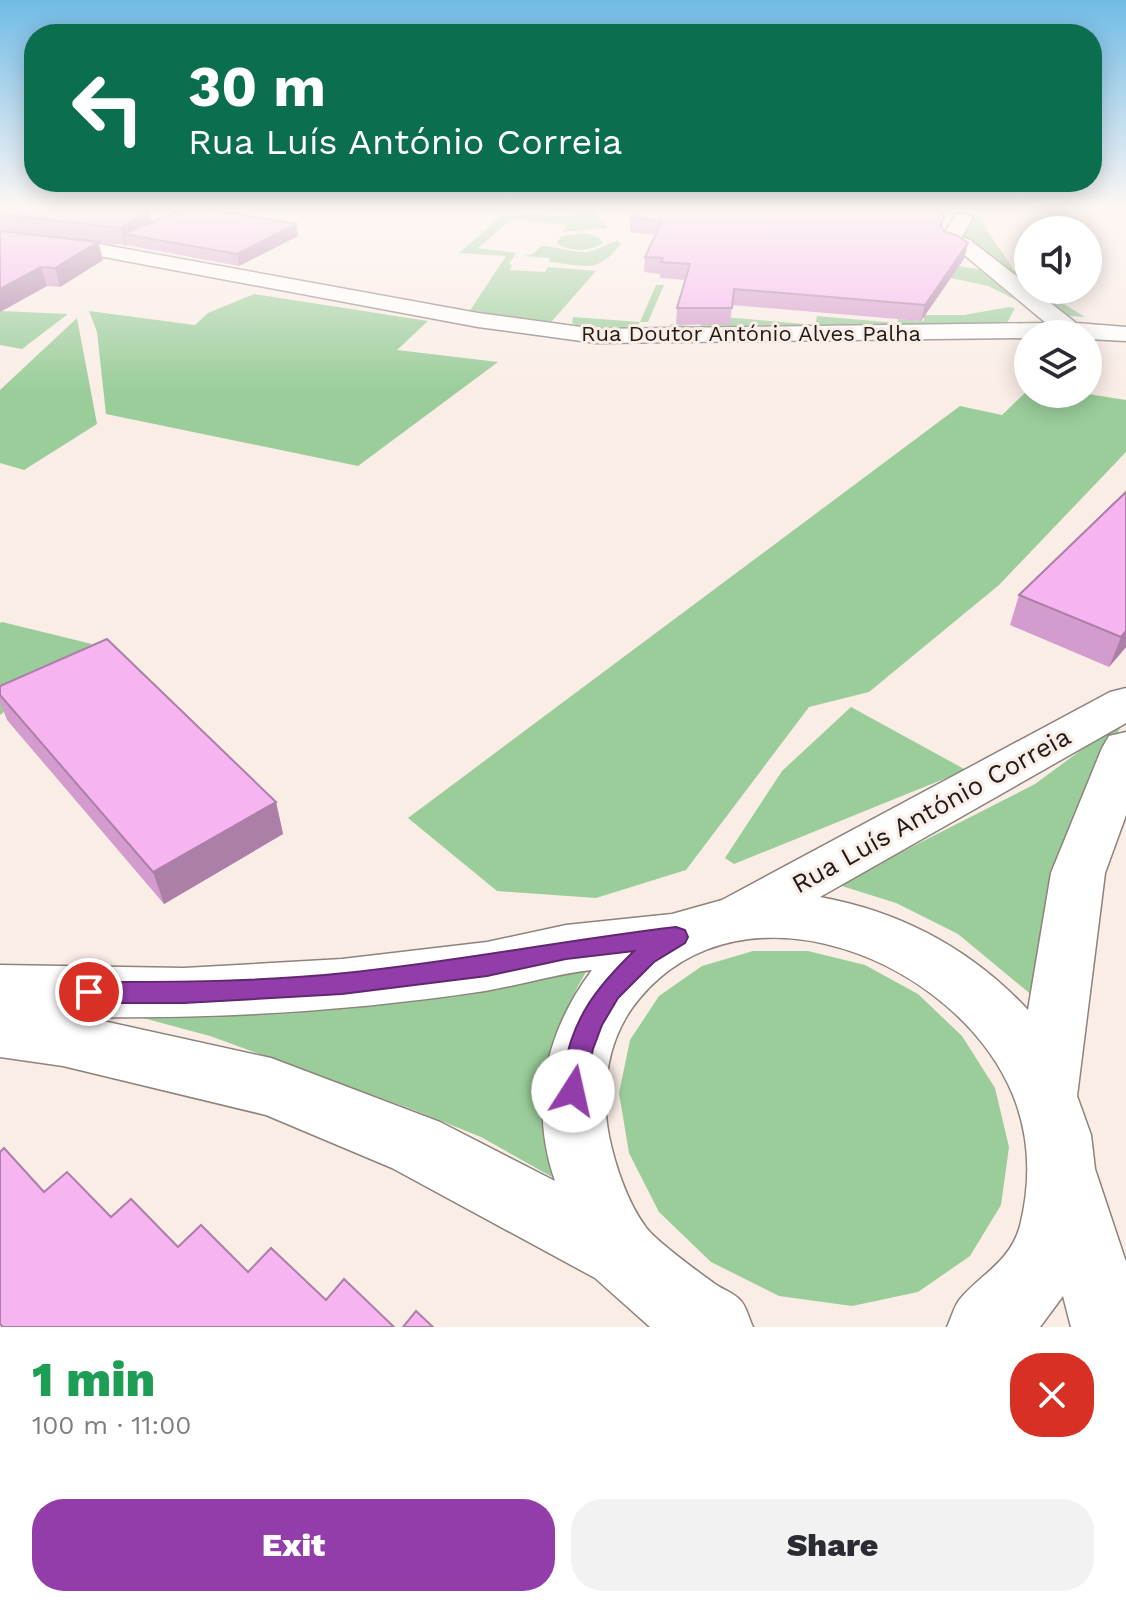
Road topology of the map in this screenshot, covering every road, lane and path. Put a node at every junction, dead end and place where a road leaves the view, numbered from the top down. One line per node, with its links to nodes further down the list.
1 (194, 268): 4 (street, Rua Doutor António Alves Palha)
2 (992, 268): 3 (street)
3 (1057, 320)
4 (1014, 331)
5 (1102, 332): 6 (street, Rua Doutor António Alves Palha)
6 (1126, 334)
7 (1126, 703): 9 (street, Rua Luís António Correia)
8 (1126, 748): 13 (street)
9 (735, 918): 10 (street); 13 (street)
10 (676, 937): 11 (street); 15 (street)
11 (0, 990)
12 (0, 1030): 15 (street)
13 (1046, 1094): 14 (street)
14 (1062, 1165): 17 (street); 18 (street)
15 (620, 1253): 16 (street)
16 (702, 1323)
17 (985, 1327)
18 (1109, 1327)

